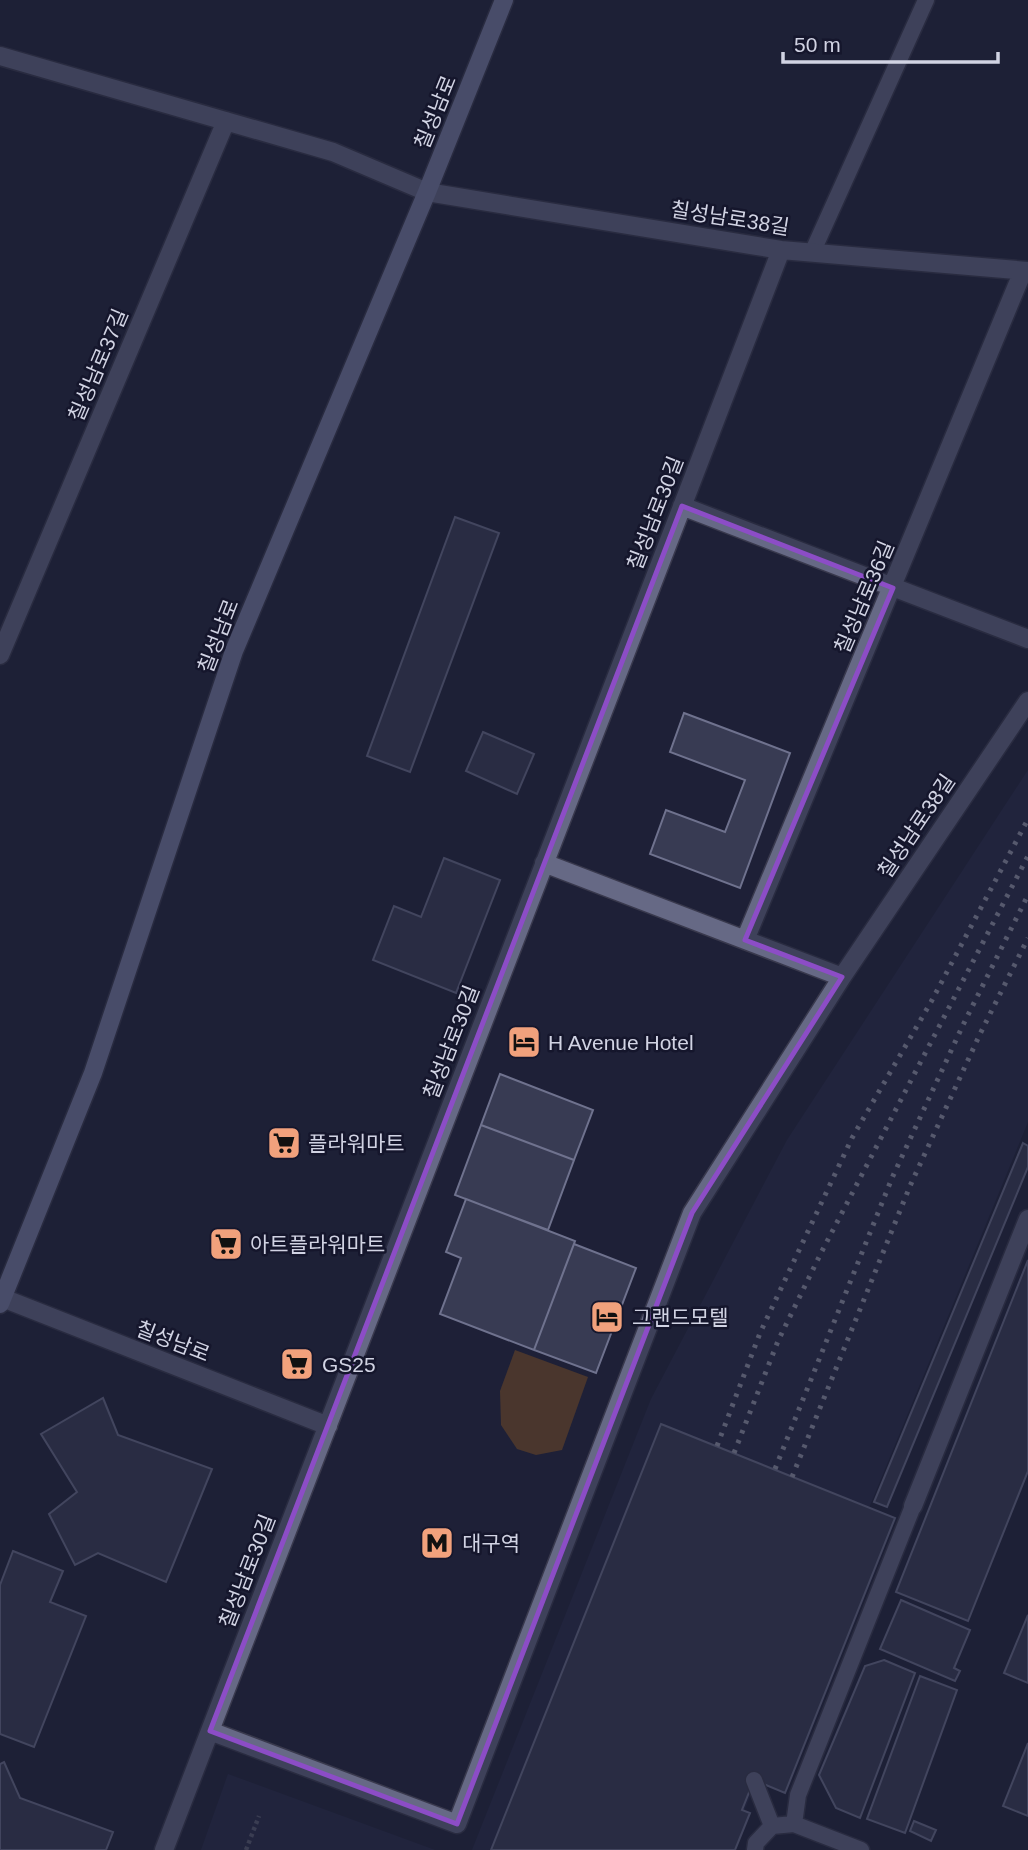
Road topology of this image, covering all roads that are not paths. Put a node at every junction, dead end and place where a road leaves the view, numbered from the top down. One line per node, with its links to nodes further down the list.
1 (504, 0): 5 (street, 칠성남로)
2 (926, 0): 7 (lane)
3 (0, 56): 4 (street)
4 (226, 121): 5 (street); 11 (street, 칠성남로37길)
5 (427, 192): 6 (street, 칠성남로38길); 19 (street, 칠성남로)
6 (781, 250): 7 (street, 칠성남로38길); 9 (street, 칠성남로30길)
7 (813, 253): 8 (street, 칠성남로38길)
8 (1025, 271): 10 (street, 칠성남로36길)
9 (682, 506): 10 (street); 15 (street, 칠성남로30길)
10 (893, 588): 12 (street); 16 (street, 칠성남로36길)
11 (6, 625): 13 (street, 칠성남로37길)
12 (1028, 639)
13 (0, 655)
14 (1028, 701): 17 (street, 칠성남로38길)
15 (544, 863): 16 (street); 20 (street, 칠성남로30길)
16 (746, 940): 17 (street)
17 (842, 977): 22 (street, 칠성남로38길)
18 (1028, 1219): 21 (street)
19 (1, 1300): 20 (street, 칠성남로)
20 (328, 1426): 22 (street, 칠성남로30길)
21 (913, 1506): 24 (lane)
22 (210, 1731): 26 (street, 칠성남로30길)
23 (754, 1780): 25 (lane)
24 (793, 1824): 25 (lane); 28 (lane)
25 (772, 1826): 27 (lane)
26 (164, 1850)
27 (755, 1850)
28 (862, 1850)

